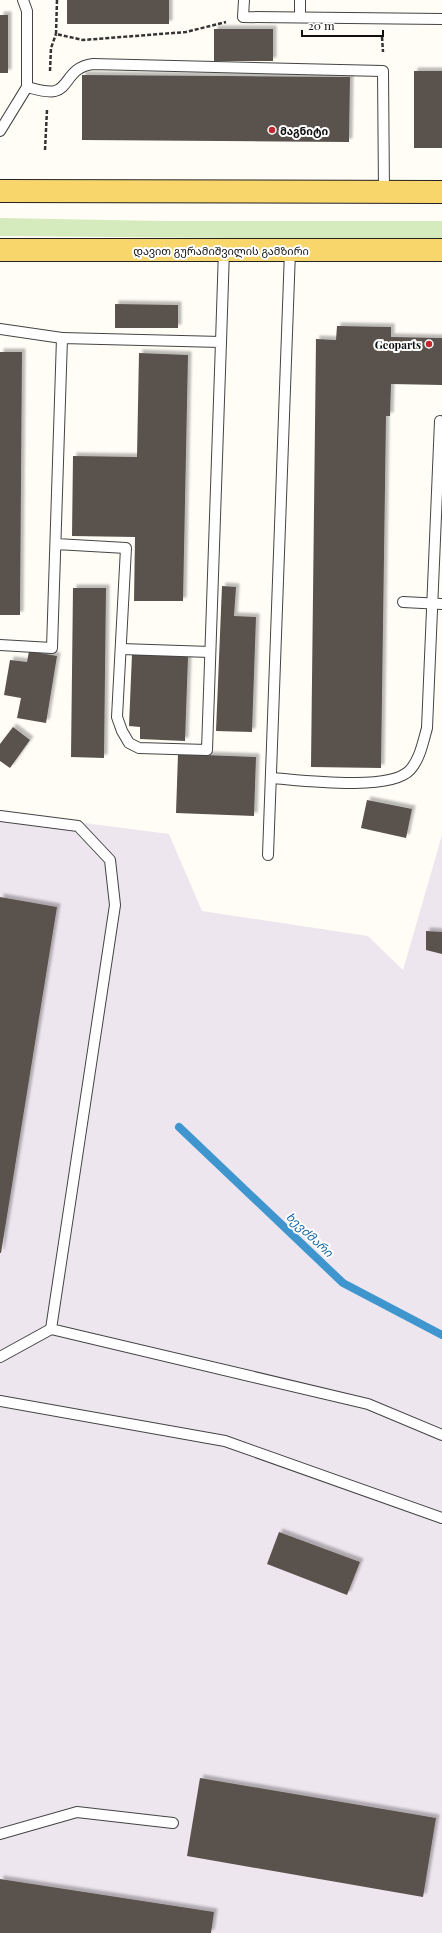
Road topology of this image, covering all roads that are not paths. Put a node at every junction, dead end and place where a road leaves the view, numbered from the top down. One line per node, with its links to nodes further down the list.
1 (23, 0): 6 (lane)
2 (244, 0): 4 (lane)
3 (300, 0): 4 (lane)
4 (300, 17): 5 (lane)
5 (442, 19)
6 (27, 87): 7 (lane); 9 (lane)
7 (0, 131)
8 (0, 191): 9 (main road)
9 (384, 192): 10 (main road)
10 (442, 192)
11 (0, 250): 12 (main road, დავით გურამიშვილის გამზირი)
12 (224, 250): 14 (main road, დავით გურამიშვილის გამზირი); 17 (lane)
13 (442, 250): 14 (main road, დავით გურამიშვილის გამზირი)
14 (290, 251): 25 (lane)
15 (0, 329): 16 (lane)
16 (62, 338): 17 (lane); 19 (lane)
17 (220, 342): 24 (lane)
18 (440, 421): 21 (lane)
19 (56, 544): 22 (lane); 23 (lane)
20 (403, 602): 21 (lane)
21 (437, 604): 25 (lane)
22 (0, 645)
23 (121, 650): 24 (lane); 24 (lane)
24 (210, 652)
25 (272, 778): 27 (lane)
26 (0, 816): 28 (lane)
27 (268, 855)
28 (51, 1329): 29 (lane); 31 (lane)
29 (0, 1357)
30 (0, 1401): 32 (lane)
31 (442, 1435)
32 (442, 1518)
33 (173, 1823): 34 (lane)
34 (0, 1834)

